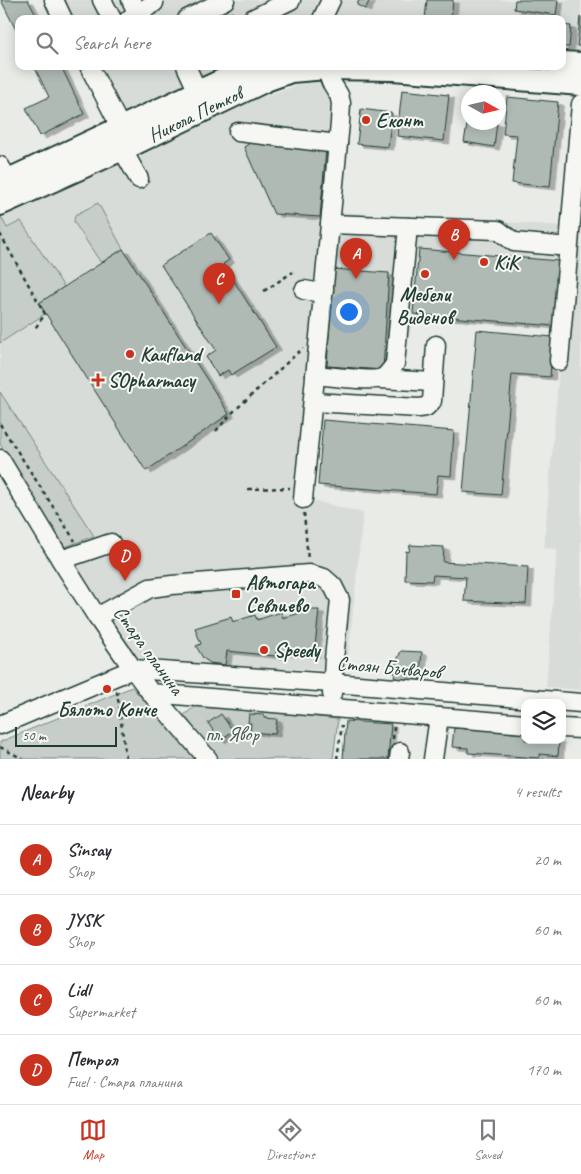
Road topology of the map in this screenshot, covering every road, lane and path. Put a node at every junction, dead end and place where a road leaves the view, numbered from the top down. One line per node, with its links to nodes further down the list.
1 (54, 0): 8 (street)
2 (102, 0): 9 (street)
3 (225, 0): 10 (street)
4 (291, 0): 11 (street)
5 (331, 0): 12 (street)
6 (156, 7): 7 (street)
7 (133, 11)
8 (62, 15)
9 (110, 15)
10 (195, 15)
11 (260, 15)
12 (324, 15)
13 (566, 63): 14 (main road)
14 (581, 64)
15 (90, 70): 25 (street)
16 (188, 70): 22 (street)
17 (245, 70): 22 (main road, Никола Петков)
18 (300, 70): 25 (main road, Никола Петков)
19 (327, 70): 26 (street)
20 (406, 70): 21 (main road, Никола Петков)
21 (581, 84)
22 (198, 92): 25 (main road, Никола Петков)
23 (581, 104): 40 (street)
24 (238, 132): 26 (street)
25 (124, 141): 27 (street); 28 (main road, Никола Петков)
26 (338, 144): 29 (street)
27 (139, 179)
28 (5, 186)
29 (330, 224): 30 (street); 35 (street)
30 (408, 227): 32 (street); 42 (street)
31 (0, 234): 37 (path)
32 (558, 246)
33 (293, 272): 36 (path)
34 (304, 290): 35 (street)
35 (324, 290): 38 (street)
36 (264, 291)
37 (34, 330)
38 (319, 332): 41 (street); 46 (path)
39 (436, 345): 43 (street)
40 (559, 361)
41 (315, 375): 42 (street); 44 (street)
42 (380, 379): 43 (street)
43 (433, 382): 44 (street)
44 (312, 402): 49 (street)
45 (0, 424): 51 (path)
46 (216, 432)
47 (3, 469): 52 (street, Стара планина)
48 (248, 489): 49 (path)
49 (303, 493): 53 (path)
50 (111, 542): 51 (street)
51 (82, 552): 52 (street)
52 (61, 560): 54 (street, Стара планина)
53 (309, 574): 54 (street); 57 (street)
54 (97, 617): 55 (street, Стара планина)
55 (133, 669): 56 (street); 57 (street, Стоян Бъчваров); 58 (street, Стара планина)
56 (114, 676): 65 (street); 71 (path)
57 (334, 683): 59 (street, Стоян Бъчваров); 60 (street)
58 (151, 693): 60 (street); 72 (street, Стара планина)
59 (581, 703)
60 (331, 707): 61 (street)
61 (351, 709): 62 (street); 73 (path)
62 (395, 713): 63 (street); 69 (path)
63 (439, 717): 64 (street); 74 (street)
64 (521, 724)
65 (0, 725)
66 (566, 728): 67 (street)
67 (581, 729)
68 (0, 747): 70 (path)
69 (400, 756)
70 (23, 759)
71 (126, 759)
72 (208, 759)
73 (337, 759)
74 (433, 759)

